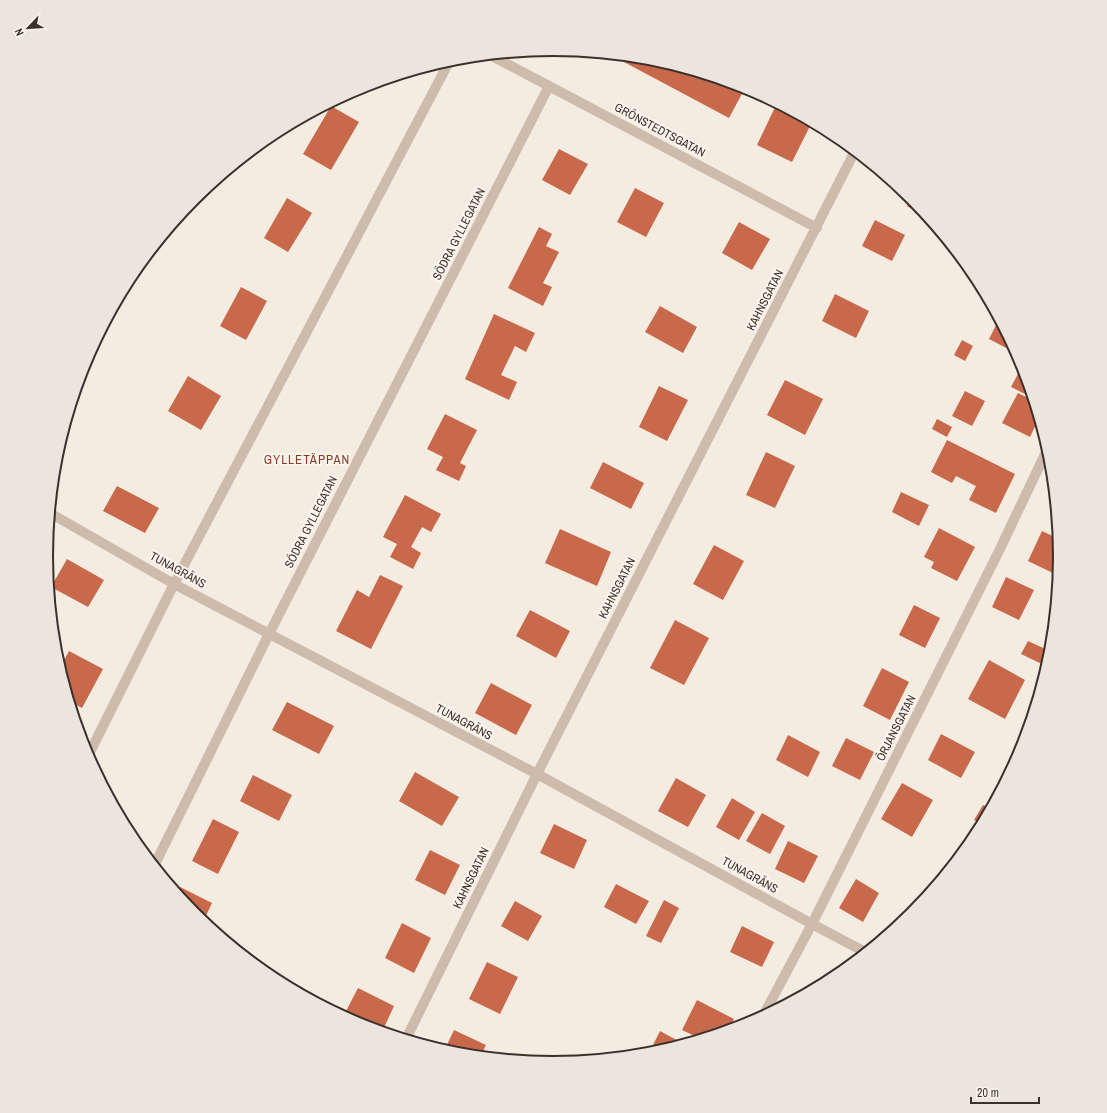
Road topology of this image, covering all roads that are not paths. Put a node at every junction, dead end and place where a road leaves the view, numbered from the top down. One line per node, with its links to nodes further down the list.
1 (498, 59): 3 (street, GRÖNSTEDTSGATAN)
2 (446, 68): 8 (street)
3 (549, 86): 5 (street, GRÖNSTEDTSGATAN); 9 (street, SÖDRA GYLLEGATAN)
4 (853, 155): 5 (street, KAHNSGATAN)
5 (817, 228): 11 (street, KAHNSGATAN)
6 (1044, 457): 13 (street, ÖRJANSGATAN)
7 (55, 516): 8 (street, TUNAGRÄNS)
8 (174, 584): 9 (street, TUNAGRÄNS); 10 (street)
9 (269, 634): 11 (street, TUNAGRÄNS); 12 (street, SÖDRA GYLLEGATAN)
10 (91, 749)
11 (537, 774): 13 (street, TUNAGRÄNS); 16 (street, KAHNSGATAN)
12 (156, 861)
13 (812, 924): 14 (street, TUNAGRÄNS); 15 (street, ÖRJANSGATAN)
14 (862, 951)
15 (767, 1009)
16 (408, 1035)

